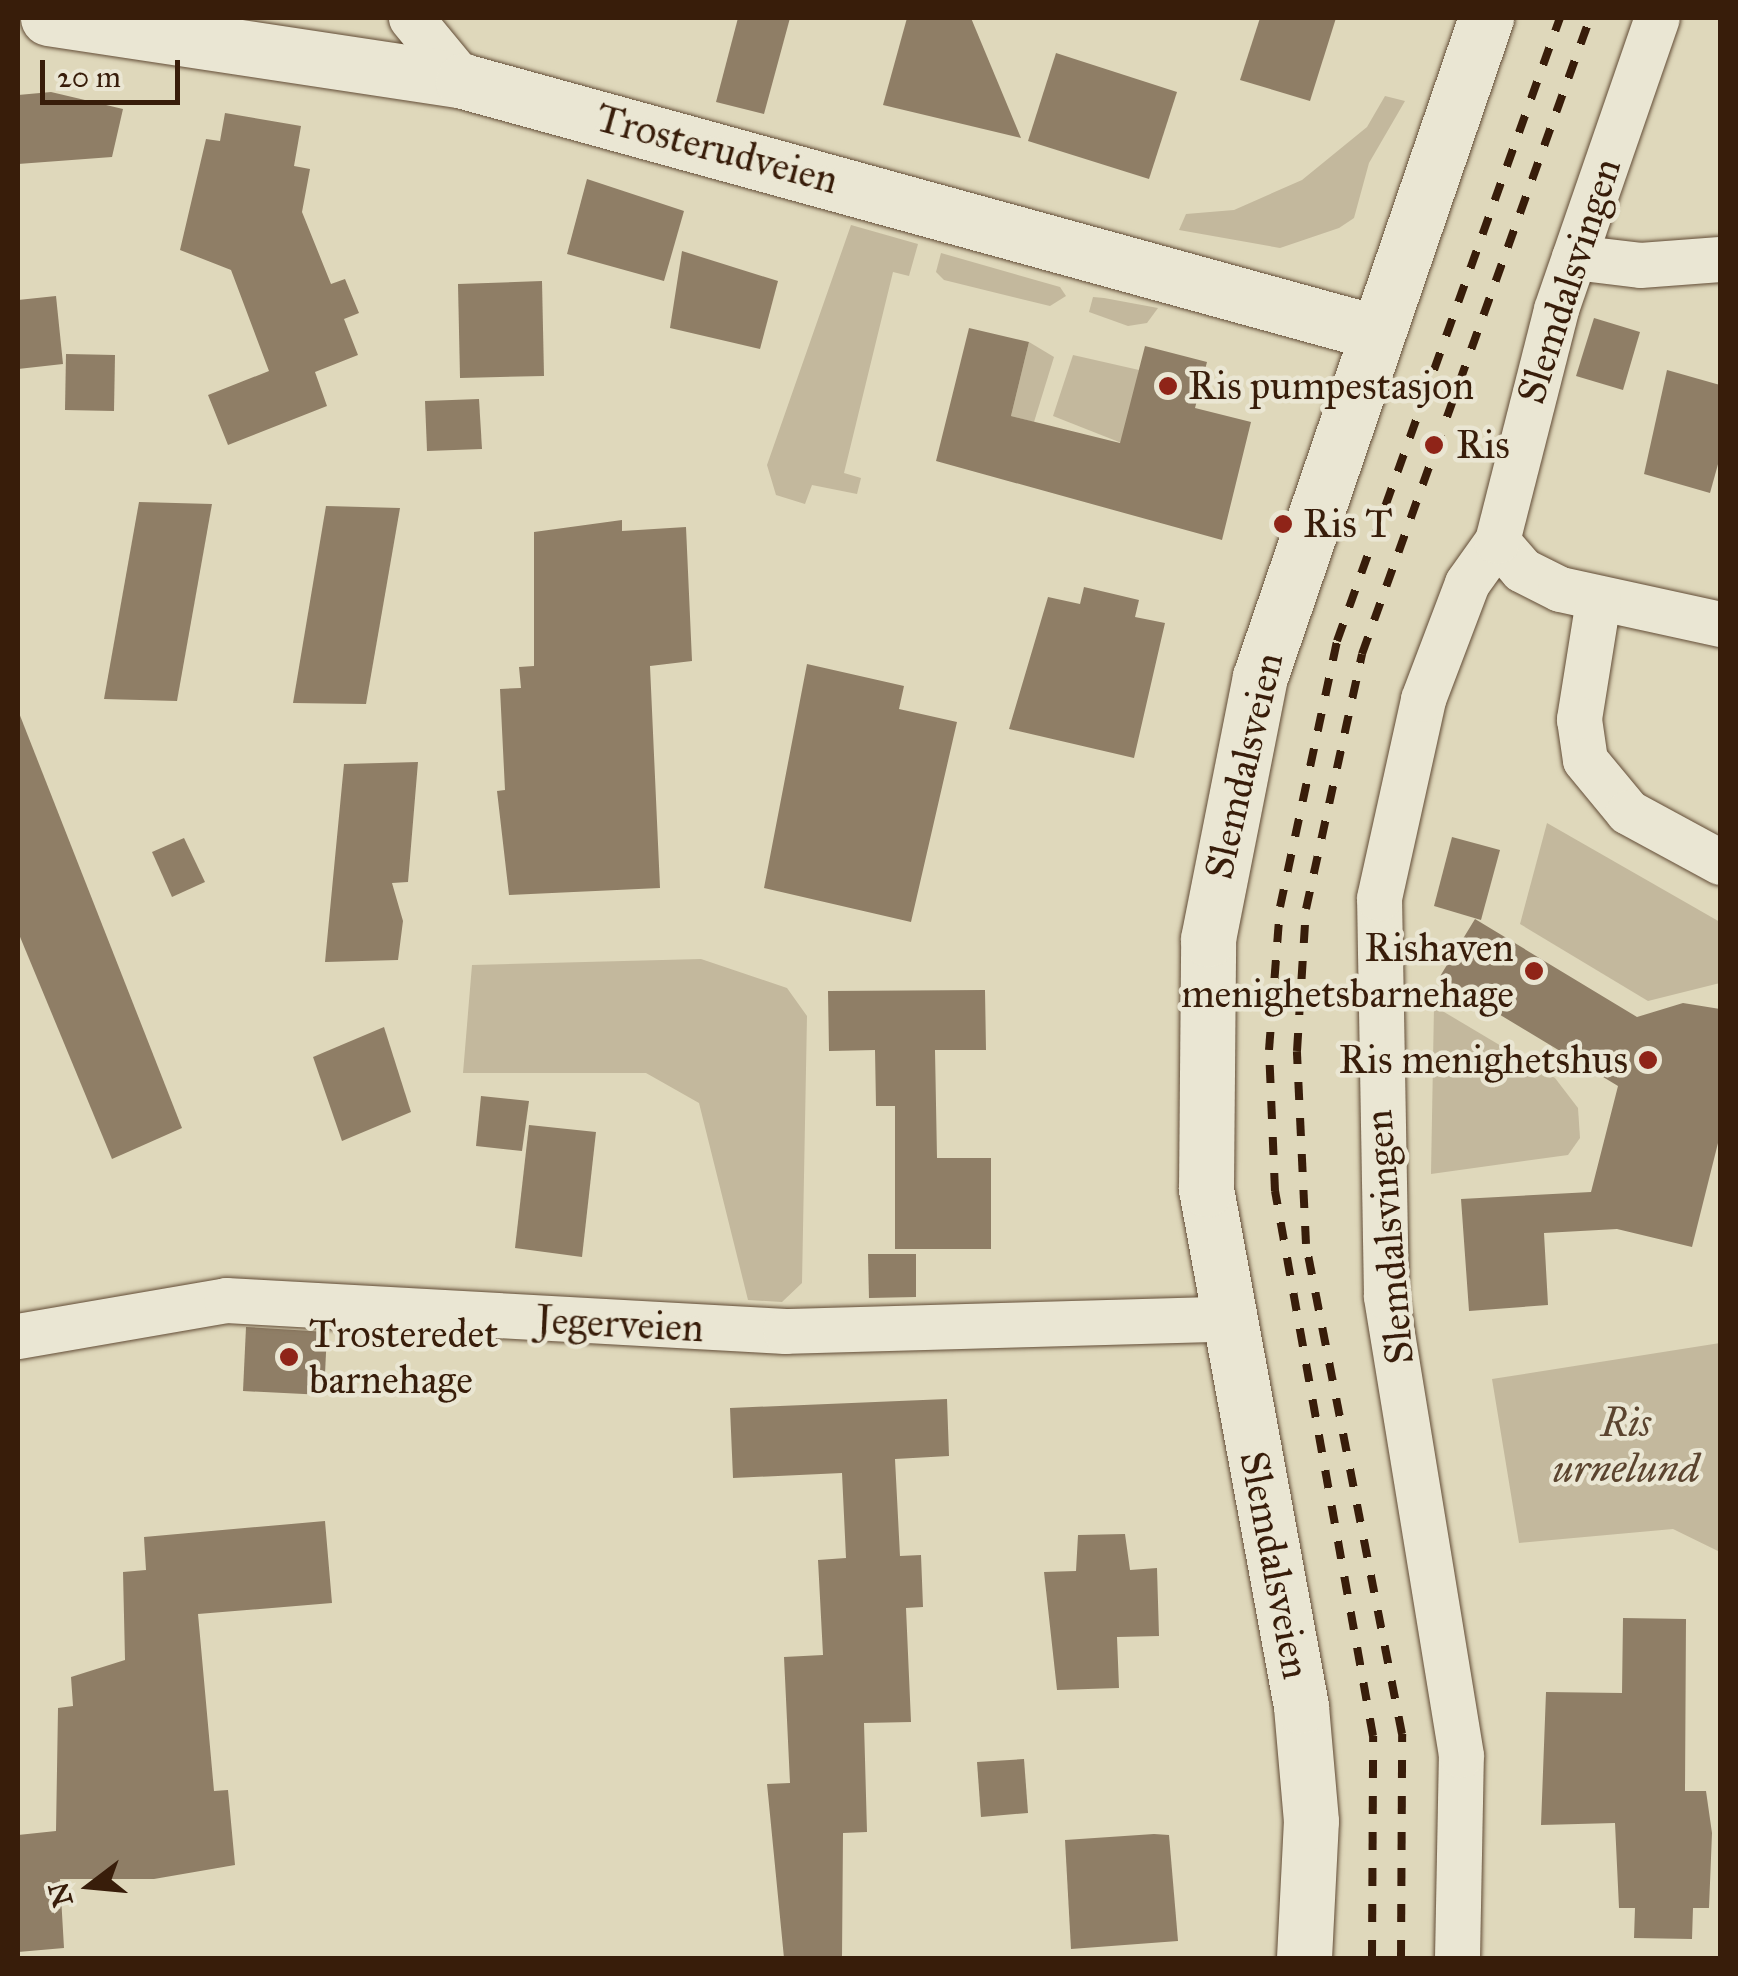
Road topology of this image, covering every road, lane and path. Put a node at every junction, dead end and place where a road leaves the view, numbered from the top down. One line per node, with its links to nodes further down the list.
1 (48, 18): 5 (main road, Trosterudveien)
2 (411, 18): 5 (street)
3 (1486, 18): 8 (main road, Slemdalsveien)
4 (1656, 18): 6 (street, Slemdalsvingen)
5 (463, 81): 8 (main road, Trosterudveien)
6 (1574, 256): 7 (street); 9 (street, Slemdalsvingen)
7 (1720, 259)
8 (1374, 332): 13 (main road, Slemdalsveien)
9 (1497, 541): 10 (street); 16 (street, Slemdalsvingen)
10 (1598, 600): 11 (street); 12 (street)
11 (1720, 624)
12 (1720, 862)
13 (1226, 1318): 14 (street, Jegerveien); 15 (main road, Slemdalsveien)
14 (18, 1336)
15 (1304, 1958)
16 (1457, 1958)

